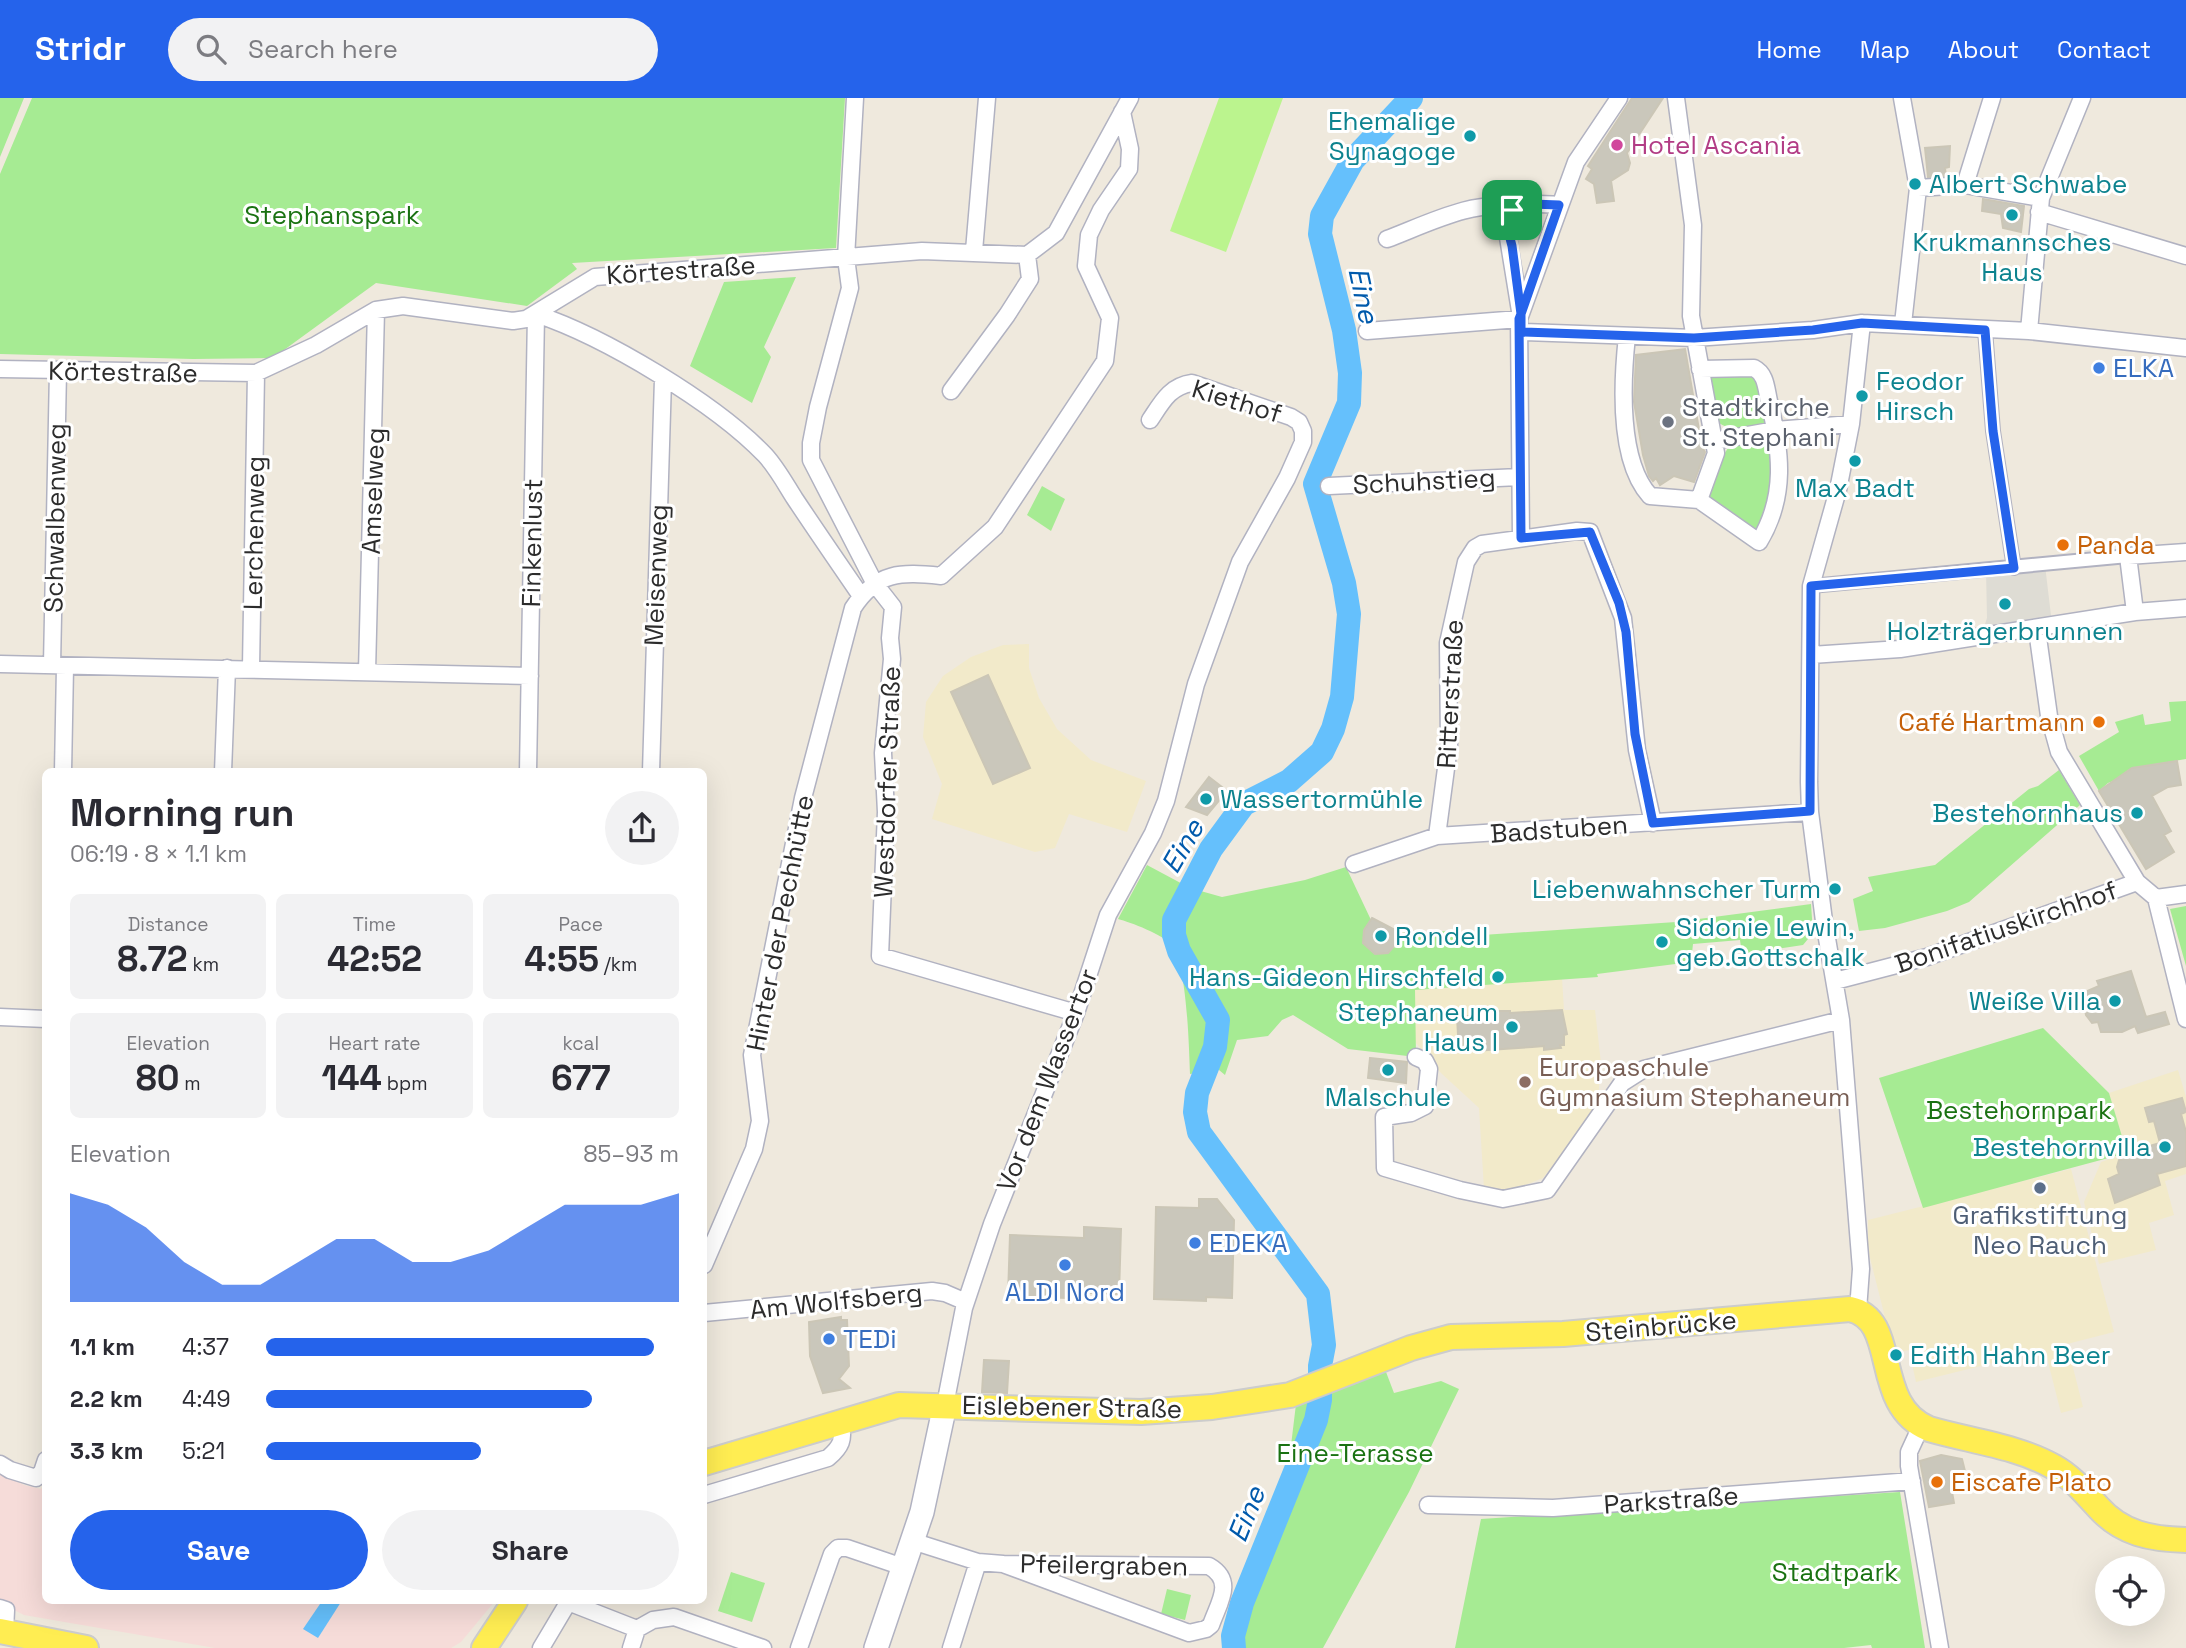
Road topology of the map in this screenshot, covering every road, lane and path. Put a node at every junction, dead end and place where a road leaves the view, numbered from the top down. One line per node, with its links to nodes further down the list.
1 (855, 98): 18 (street)
2 (987, 98): 15 (street)
3 (1676, 98): 28 (street)
4 (1902, 98): 10 (street)
5 (1992, 98): 9 (street)
6 (2082, 98): 12 (street)
7 (1618, 99): 11 (street)
8 (1120, 108): 16 (street); 48 (street)
9 (1965, 185): 10 (street); 12 (street)
10 (1918, 188): 23 (street)
11 (1561, 198): 13 (street); 21 (street)
12 (2040, 205): 17 (street); 26 (street)
13 (1512, 210): 14 (street); 21 (street)
14 (1387, 239)
15 (974, 251): 16 (street, Körtestraße); 18 (street, Körtestraße)
16 (1027, 255): 35 (street)
17 (2186, 256)
18 (846, 258): 20 (street, Körtestraße); 48 (street)
19 (376, 310): 20 (street, Körtestraße); 33 (street, Körtestraße); 59 (street, Amselweg)
20 (536, 314): 34 (street); 60 (street, Finkenlust)
21 (1520, 322): 25 (street); 27 (street); 41 (street)
22 (1862, 323): 23 (street); 28 (street); 38 (street)
23 (1903, 324): 24 (street)
24 (1985, 330): 26 (street); 47 (street)
25 (1367, 331)
26 (2029, 331): 29 (street)
27 (1627, 336): 28 (street); 43 (street)
28 (1694, 338): 31 (street)
29 (2186, 348)
30 (0, 369): 32 (street, Körtestraße)
31 (1700, 369): 39 (street); 40 (street)
32 (58, 371): 33 (street, Körtestraße); 56 (street, Schwalbenweg)
33 (256, 373): 58 (street, Lerchenweg)
34 (663, 379): 50 (street); 64 (street, Meisenweg)
35 (951, 391)
36 (1150, 421): 37 (street, Kiethof)
37 (1299, 422): 73 (street, Vor dem Wassertor)
38 (1851, 424): 39 (street); 49 (street)
39 (1776, 430): 40 (street); 43 (street)
40 (1714, 441): 43 (street)
41 (1519, 477): 42 (street, Schuhstieg); 44 (street)
42 (1329, 486)
43 (1699, 500)
44 (1521, 538): 66 (street); 67 (street, Ritterstraße)
45 (2186, 552): 46 (street)
46 (2128, 556): 47 (street); 52 (street)
47 (2014, 568): 49 (street)
48 (875, 584): 50 (street, Hinter der Pechhütte); 73 (street, Westdorfer Straße)
49 (1811, 586): 54 (street)
50 (861, 596): 79 (street, Hinter der Pechhütte)
51 (2186, 608): 52 (street)
52 (2135, 612): 53 (street)
53 (2037, 630): 54 (street); 69 (street)
54 (1811, 655): 65 (street)
55 (0, 664): 56 (street)
56 (59, 666): 57 (street); 61 (street, Schwalbenweg)
57 (227, 668): 58 (street); 62 (street)
58 (251, 668): 59 (street)
59 (367, 672): 60 (street)
60 (530, 676): 63 (street, Finkenlust)
61 (63, 768)
62 (223, 768)
63 (528, 768)
64 (652, 768)
65 (1810, 811): 66 (street, Badstuben); 72 (street)
66 (1653, 823): 67 (street, Badstuben)
67 (1437, 836): 68 (street, Badstuben)
68 (1354, 864)
69 (2137, 883): 71 (street); 72 (street, Bonifatiuskirchhof)
70 (2186, 894): 71 (street)
71 (2156, 898): 76 (street)
72 (1835, 981): 77 (street)
73 (1076, 1013): 80 (street, Vor dem Wassertor)
74 (0, 1017): 75 (street)
75 (42, 1019)
76 (2186, 1019)
77 (1842, 1020): 78 (street); 81 (street)
78 (1416, 1057)
79 (707, 1258)
80 (966, 1302): 82 (street, Am Wolfsberg); 84 (street, Vor dem Wassertor)
81 (1857, 1310): 83 (main road, Steinbrücke); 86 (main road)
82 (707, 1314)
83 (1463, 1335): 84 (main road, Eislebener Straße)
84 (945, 1405): 85 (main road, Eislebener Straße); 94 (main road)
85 (840, 1423): 87 (main road, Eislebener Straße); 91 (street)
86 (1921, 1426): 90 (street); 93 (main road)
87 (707, 1462)
88 (0, 1464): 89 (street)
89 (42, 1472)
90 (1912, 1481): 92 (street, Parkstraße); 111 (street)
91 (707, 1494)
92 (1428, 1505)
93 (2186, 1540)
94 (912, 1541): 95 (street, Pfeilergraben); 97 (main road)
95 (978, 1563): 96 (street, Pfeilergraben); 110 (street)
96 (1003, 1564): 96 (street, Pfeilergraben)
97 (904, 1567): 108 (street); 109 (main road)
98 (513, 1604): 104 (main road)
99 (568, 1604): 105 (street)
100 (574, 1604): 102 (street)
101 (3, 1620): 103 (main road)
102 (637, 1629): 106 (street); 107 (street)
103 (86, 1648)
104 (484, 1648)
105 (541, 1648)
106 (631, 1648)
107 (763, 1648)
108 (799, 1648)
109 (876, 1648)
110 (950, 1648)
111 (1940, 1648)

